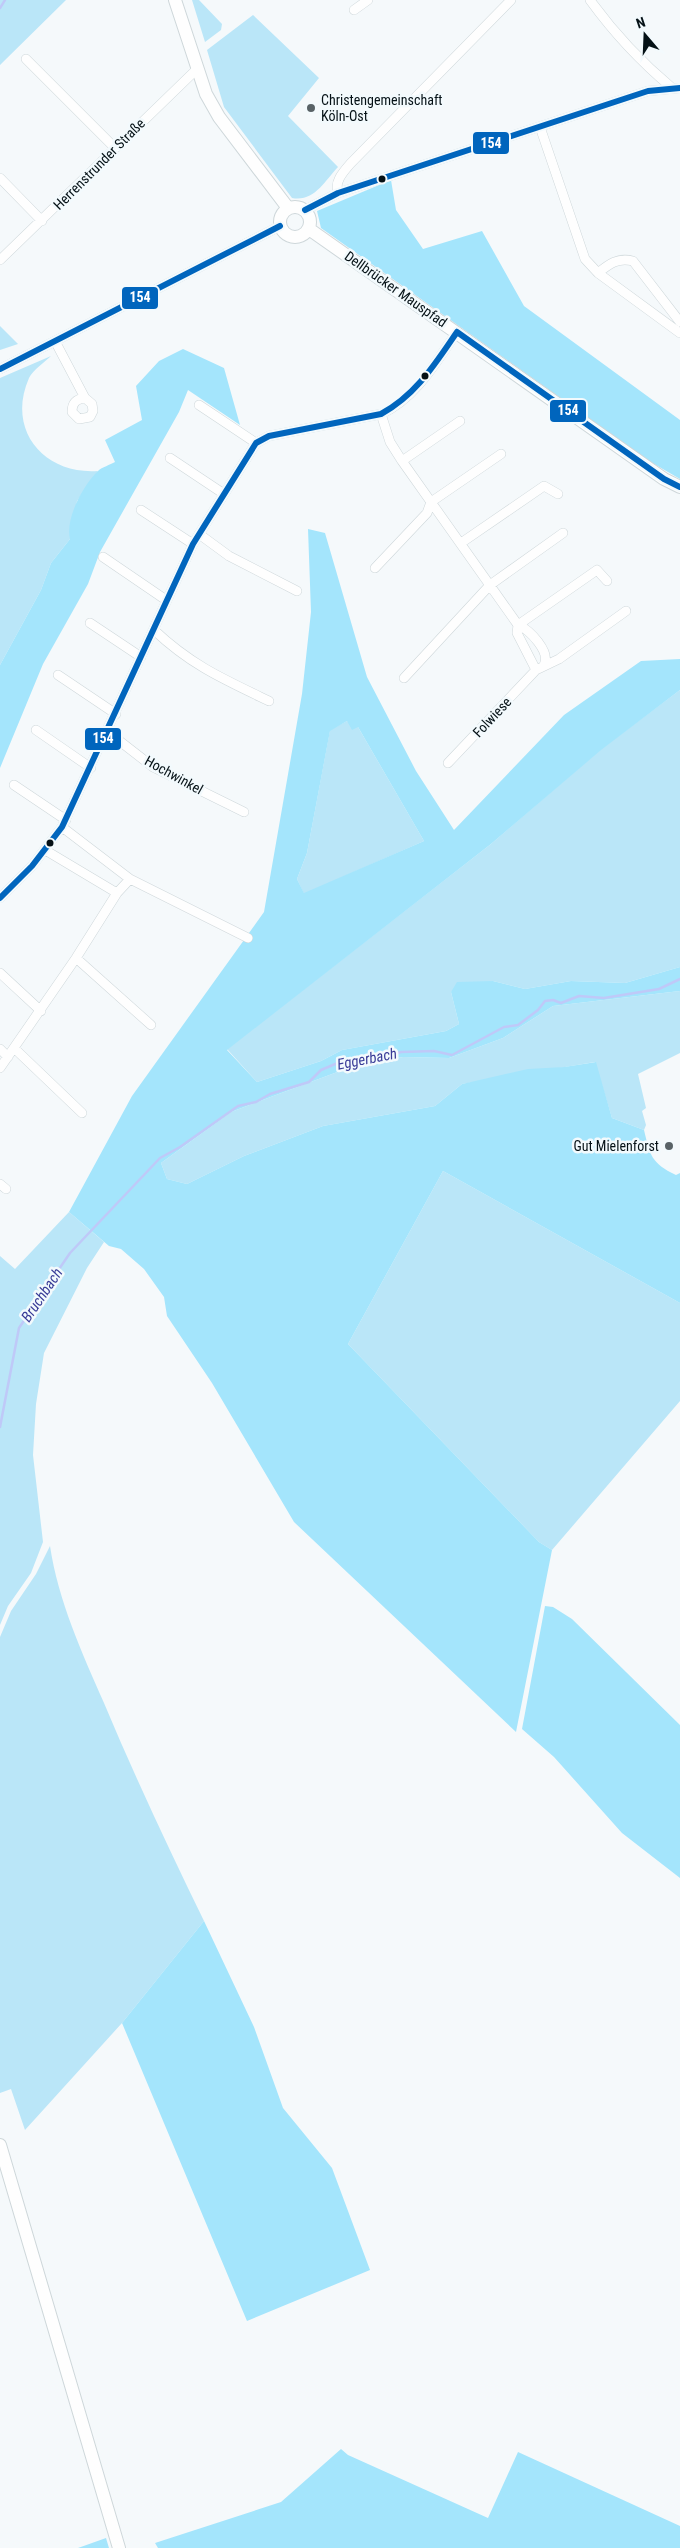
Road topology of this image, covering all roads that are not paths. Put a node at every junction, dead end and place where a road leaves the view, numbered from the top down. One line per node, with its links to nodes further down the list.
1 (175, 0): 7 (main road)
2 (368, 0): 5 (street)
3 (511, 0): 12 (street)
4 (590, 0): 8 (street)
5 (354, 10)
6 (26, 59): 10 (street)
7 (198, 68): 10 (street, Herrenstrunder Straße); 13 (main road)
8 (676, 88): 9 (street)
9 (540, 127): 12 (street); 19 (street)
10 (114, 148): 15 (street, Herrenstrunder Straße)
11 (0, 178): 15 (street)
12 (338, 193): 14 (street)
13 (288, 208): 14 (main road); 16 (main road)
14 (305, 210): 17 (main road)
15 (42, 221): 18 (street, Herrenstrunder Straße)
16 (280, 226): 17 (main road); 23 (street)
17 (309, 229): 21 (main road, Dellbrücker Mauspfad)
18 (0, 260)
19 (598, 273): 20 (street); 22 (street)
20 (680, 322)
21 (457, 332): 27 (street); 33 (main road, Dellbrücker Mauspfad)
22 (680, 333)
23 (56, 343): 24 (street); 25 (street)
24 (0, 369)
25 (85, 398)
26 (199, 404): 29 (street)
27 (381, 414): 29 (street); 32 (street)
28 (460, 421): 32 (street)
29 (256, 443): 34 (street)
30 (501, 454): 36 (street)
31 (170, 458): 34 (street)
32 (402, 461): 36 (street)
33 (680, 487)
34 (224, 494): 39 (street)
35 (558, 494): 40 (street)
36 (431, 502): 40 (street); 43 (street)
37 (141, 510): 41 (street)
38 (563, 533): 45 (street)
39 (199, 534): 41 (street); 46 (street)
40 (461, 543): 45 (street)
41 (193, 544): 47 (street)
42 (103, 557): 47 (street)
43 (375, 568)
44 (607, 581): 50 (street)
45 (490, 584): 50 (street); 55 (street)
46 (297, 591)
47 (166, 600): 51 (street)
48 (626, 611): 53 (street, Folwiese)
49 (90, 623): 52 (street)
50 (518, 625): 53 (street); 53 (street)
51 (154, 630): 52 (street); 56 (street)
52 (141, 657): 57 (street)
53 (540, 668): 60 (street, Folwiese)
54 (58, 675): 57 (street)
55 (404, 678)
56 (269, 701)
57 (116, 714): 59 (street)
58 (36, 730): 61 (street)
59 (108, 732): 61 (street); 63 (street, Hochwinkel)
60 (448, 763)
61 (91, 768): 64 (street)
62 (14, 785): 64 (street)
63 (244, 812)
64 (64, 823): 65 (street); 66 (street)
65 (45, 850): 67 (street); 68 (street)
66 (130, 879): 67 (street); 69 (street)
67 (117, 893): 70 (street)
68 (0, 898)
69 (248, 938)
70 (76, 958): 72 (street); 73 (street)
71 (0, 973): 72 (street)
72 (41, 1011): 74 (street)
73 (151, 1025)
74 (14, 1048): 76 (street); 78 (street)
75 (0, 1049): 76 (street)
76 (8, 1057): 77 (street)
77 (0, 1068)
78 (82, 1112)
79 (0, 2144): 80 (main road)
80 (119, 2548)

